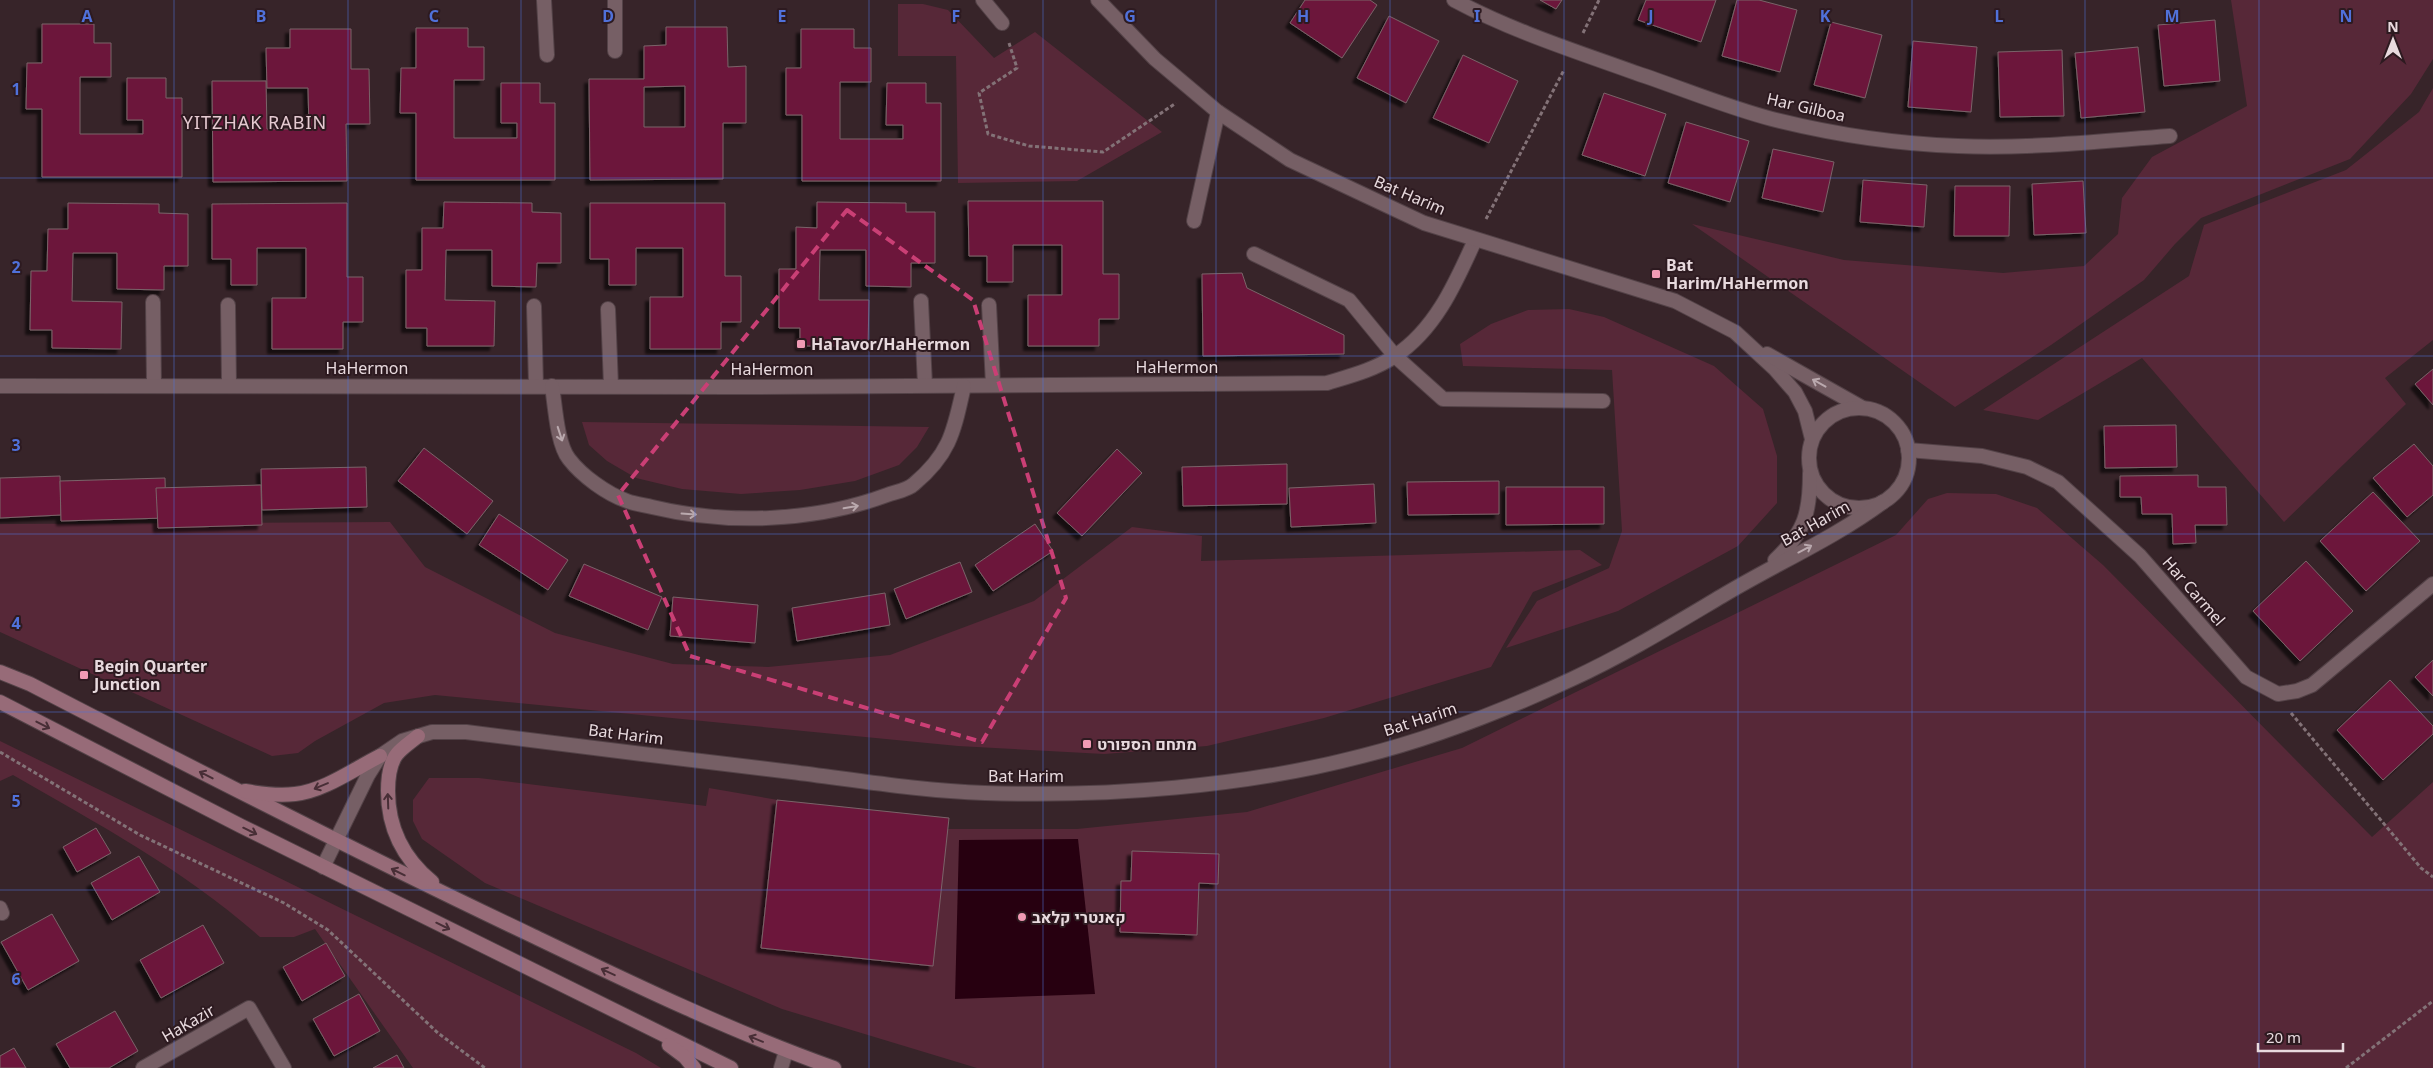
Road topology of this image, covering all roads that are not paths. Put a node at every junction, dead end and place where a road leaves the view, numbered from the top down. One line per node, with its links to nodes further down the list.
1 (544, 0): 8 (street)
2 (615, 0): 7 (street)
3 (983, 0): 6 (street)
4 (1098, 0): 9 (street, Bat Harim)
5 (1454, 0): 10 (street, Har Gilboa)
6 (1002, 23)
7 (615, 51)
8 (547, 55)
9 (1218, 112): 11 (street); 12 (street, Bat Harim)
10 (2170, 136)
11 (1194, 221)
12 (1475, 240): 20 (street, Bat Harim); 21 (street, HaHermon)
13 (1254, 254): 21 (street)
14 (921, 301): 23 (street)
15 (153, 302): 26 (street)
16 (228, 305): 22 (street)
17 (989, 305): 24 (street)
18 (534, 306): 27 (street)
19 (608, 310): 29 (street)
20 (1751, 346): 32 (street, Bat Harim, one-way to 20); 33 (street, Bat Harim)
21 (1395, 356): 24 (street, HaHermon); 31 (street)
22 (229, 385): 26 (street, HaHermon); 27 (street, HaHermon)
23 (925, 385): 29 (street, HaHermon); 30 (street, HaHermon)
24 (993, 385): 30 (street, HaHermon)
25 (0, 386): 26 (street, HaHermon)
26 (154, 386)
27 (536, 386): 28 (street, HaHermon)
28 (552, 386): 29 (street, HaHermon); 30 (street, one-way to 30)
29 (611, 386)
30 (964, 386)
31 (1603, 401)
32 (1861, 407): 33 (street); 34 (street)
33 (1812, 439): 35 (street)
34 (1908, 450): 36 (street); 38 (street, Har Carmel)
35 (1810, 469): 36 (street); 37 (street, Bat Harim)
36 (1883, 502): 37 (street, Bat Harim, one-way to 36)
37 (1762, 572): 41 (street, Bat Harim)
38 (2433, 584)
39 (0, 672): 43 (main road, one-way to 39)
40 (0, 702): 45 (main road, one-way to 45)
41 (418, 736): 42 (street, Bat Harim); 46 (main road, one-way to 41)
42 (380, 756): 43 (main road, one-way to 43); 44 (street, Bat Harim)
43 (232, 789): 44 (main road)
44 (335, 842): 45 (street, Bat Harim); 46 (main road, one-way to 44)
45 (323, 867): 47 (main road, one-way to 47)
46 (450, 897): 48 (main road, one-way to 46)
47 (642, 1025): 51 (main road); 52 (main road)
48 (786, 1051): 53 (street); 54 (main road)
49 (144, 1068): 50 (street, HaKazir)
50 (284, 1068)
51 (694, 1068)
52 (731, 1068)
53 (781, 1068)
54 (834, 1068)

